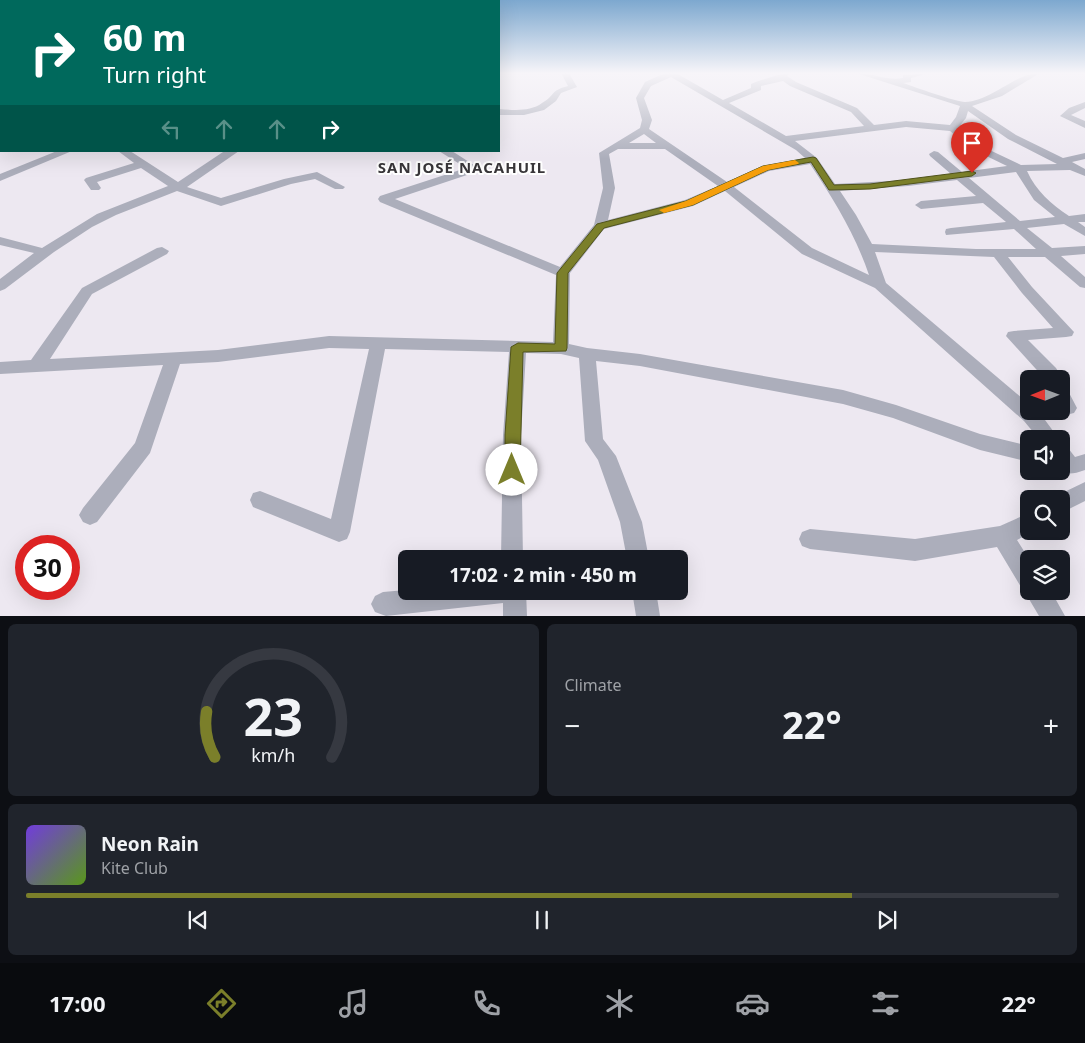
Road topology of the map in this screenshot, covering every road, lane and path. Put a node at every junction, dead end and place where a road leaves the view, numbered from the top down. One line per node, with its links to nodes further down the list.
1 (551, 102): 11 (street)
2 (641, 102): 15 (street)
3 (718, 102): 8 (street)
4 (727, 102): 8 (street)
5 (834, 102): 13 (street)
6 (954, 102): 9 (street)
7 (975, 102): 9 (street)
8 (722, 104): 16 (street)
9 (965, 105): 14 (street); 26 (street)
10 (1085, 106): 12 (street)
11 (500, 112)
12 (1085, 125)
13 (870, 127): 14 (street); 16 (street)
14 (953, 128): 29 (street)
15 (644, 130): 17 (street); 18 (street)
16 (784, 139): 25 (street)
17 (615, 146): 18 (street); 43 (street)
18 (667, 146): 35 (street)
19 (65, 152): 32 (street)
20 (124, 152): 27 (street)
21 (231, 152): 33 (street)
22 (446, 152): 53 (street)
23 (934, 154): 31 (street)
24 (1085, 156): 26 (street)
25 (813, 160): 35 (street); 37 (street)
26 (1061, 162): 28 (street)
27 (142, 164): 33 (street); 36 (street)
28 (1072, 167): 29 (street); 30 (street)
29 (1020, 168): 31 (street); 41 (street)
30 (1085, 173)
31 (959, 175): 37 (street); 38 (street)
32 (0, 178)
33 (177, 187): 34 (street); 50 (street)
34 (339, 187)
35 (728, 187): 43 (street); 55 (street)
36 (95, 188)
37 (832, 188): 47 (street)
38 (986, 199): 39 (street); 42 (street)
39 (921, 205)
40 (1085, 218): 41 (street)
41 (1065, 220): 42 (street); 45 (street)
42 (1017, 224): 44 (street); 52 (street)
43 (600, 226): 53 (street)
44 (951, 232)
45 (1085, 232)
46 (0, 241): 50 (street)
47 (868, 248): 51 (street); 55 (street)
48 (1085, 250): 52 (street)
49 (162, 251): 62 (street)
50 (44, 252): 56 (street)
51 (997, 252): 52 (street); 64 (street)
52 (1051, 253): 54 (street)
53 (562, 273): 59 (street)
54 (1085, 284)
55 (880, 285): 65 (street)
56 (0, 286)
57 (378, 343): 58 (street); 61 (street); 71 (street)
58 (518, 347): 59 (street); 76 (street)
59 (561, 348): 60 (street)
60 (587, 354): 68 (street); 77 (street)
61 (174, 358): 62 (street); 72 (street)
62 (36, 365): 63 (street)
63 (0, 368)
64 (1048, 370)
65 (1020, 407)
66 (1033, 420): 67 (street)
67 (1042, 430)
68 (1020, 452)
69 (1085, 491): 70 (street)
70 (1070, 499)
71 (260, 500)
72 (90, 515)
73 (1020, 527): 74 (street)
74 (1002, 536): 75 (street); 78 (street)
75 (810, 539)
76 (512, 550)
77 (636, 550)
78 (1020, 565)
79 (421, 600): 83 (street)
80 (515, 600): 84 (street)
81 (645, 600): 85 (street)
82 (1043, 600): 86 (street)
83 (383, 604)
84 (516, 616)
85 (648, 616)
86 (1054, 616)

